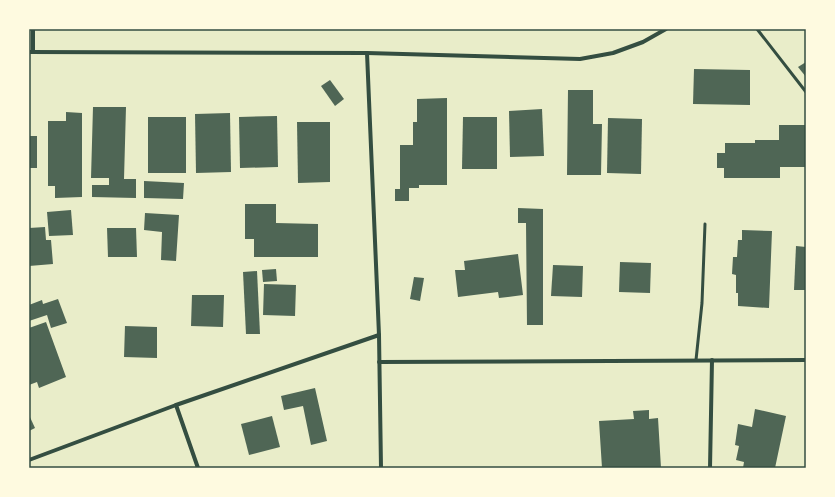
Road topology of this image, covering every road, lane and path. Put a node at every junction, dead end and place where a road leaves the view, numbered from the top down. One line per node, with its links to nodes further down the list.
1 (33, 29): 4 (street)
2 (666, 29): 5 (street)
3 (757, 29): 6 (lane)
4 (31, 52): 5 (street)
5 (366, 53): 8 (street)
6 (806, 92)
7 (705, 224): 9 (lane)
8 (378, 335): 12 (street); 13 (street)
9 (696, 360): 10 (street); 12 (street)
10 (712, 360): 11 (street); 17 (street)
11 (806, 360)
12 (379, 362): 16 (street)
13 (176, 405): 14 (street); 15 (street)
14 (29, 460)
15 (198, 468)
16 (381, 468)
17 (710, 468)

